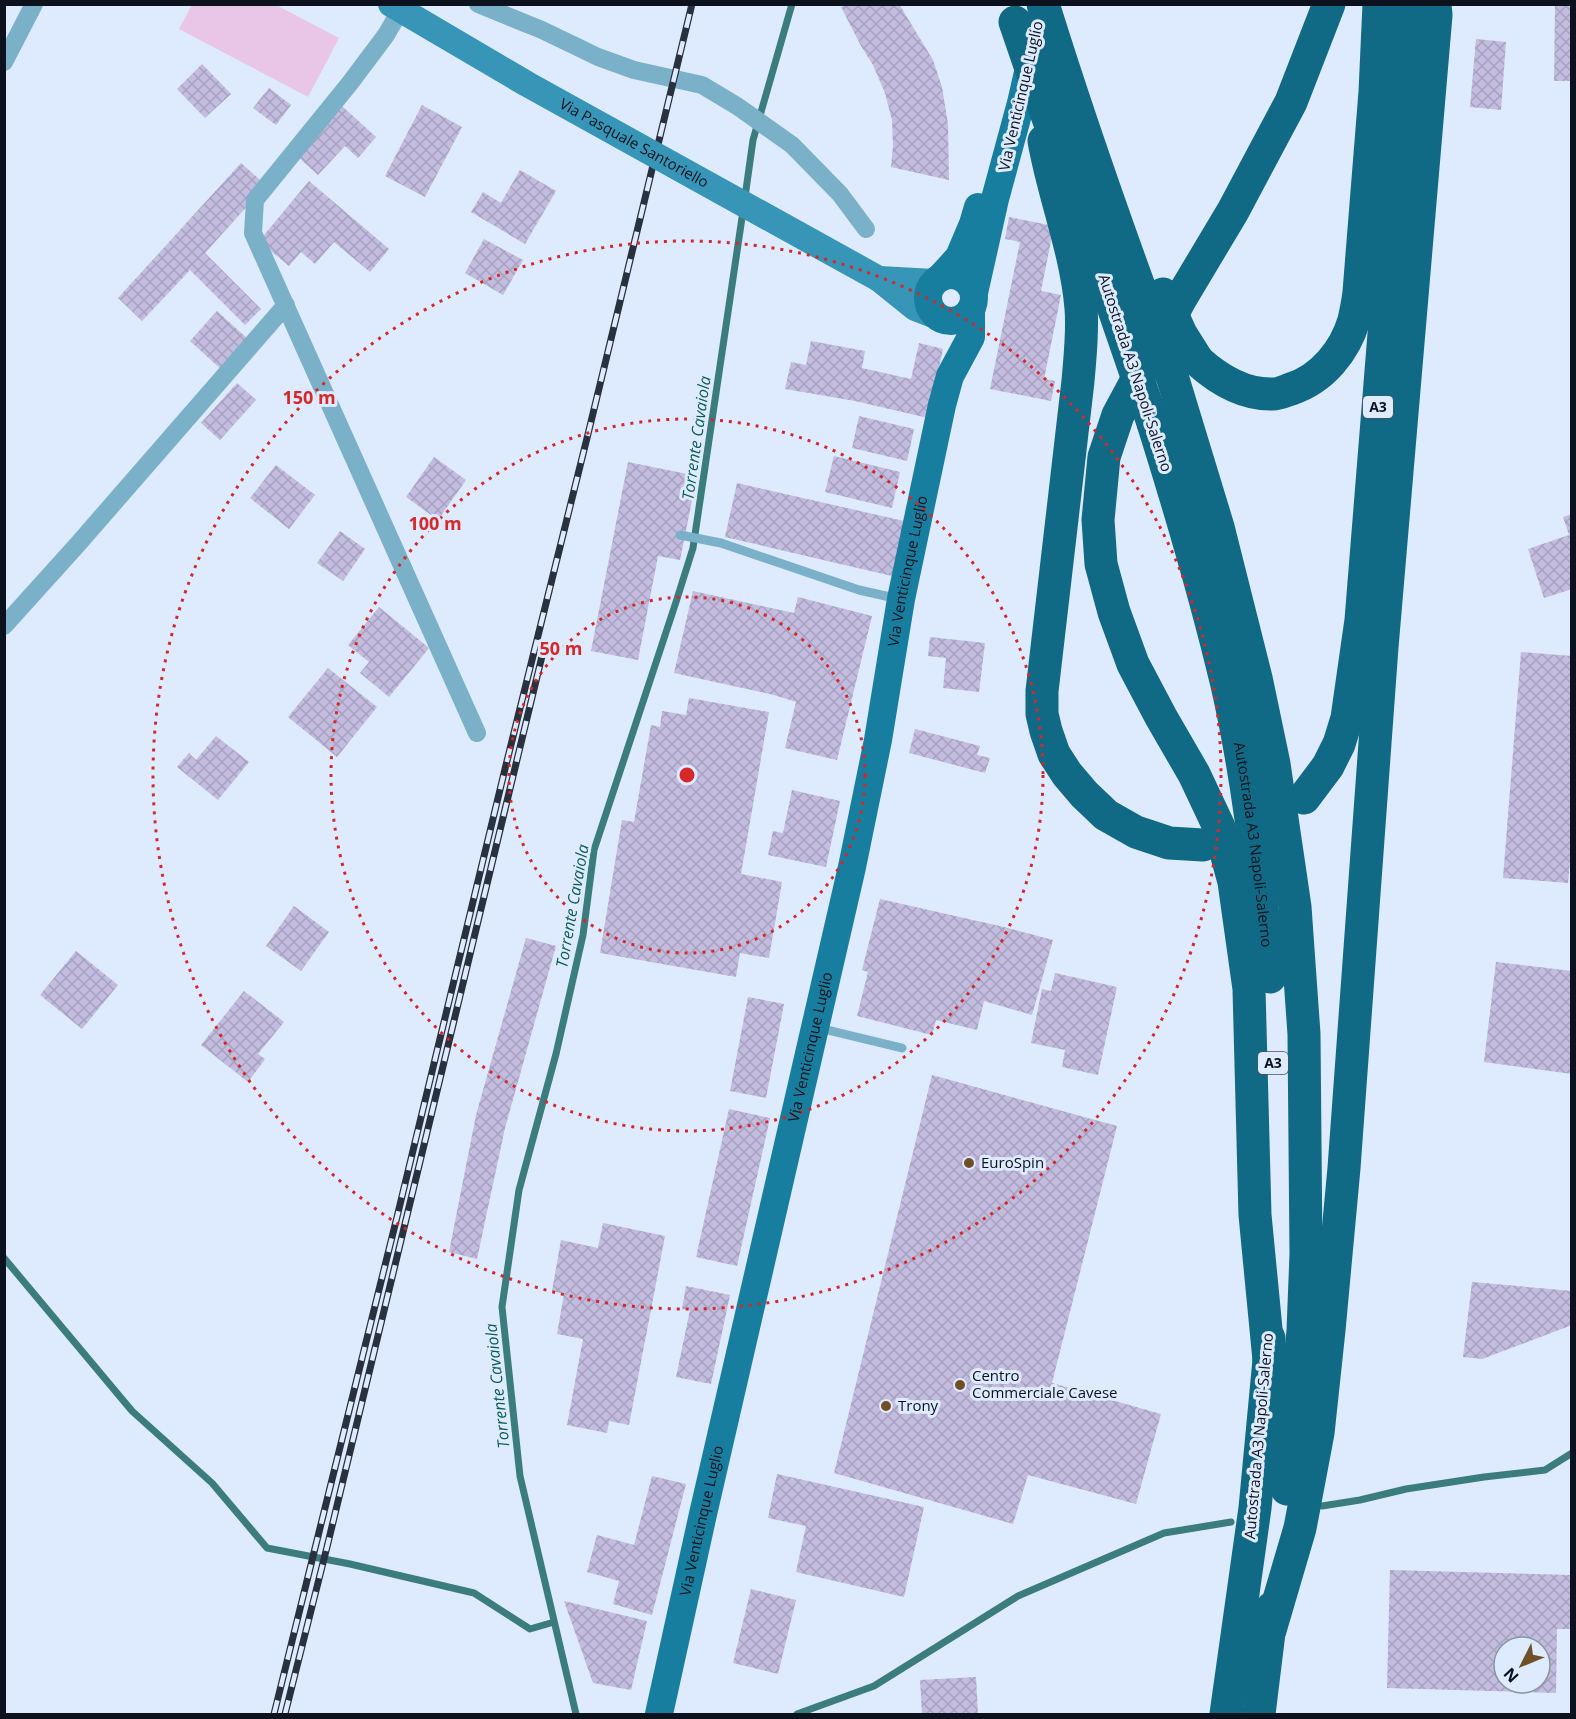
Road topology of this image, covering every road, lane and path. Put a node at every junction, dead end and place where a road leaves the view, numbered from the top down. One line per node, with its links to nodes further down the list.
1 (33, 4): 12 (street)
2 (391, 4): 15 (street, Via Pasquale Santoriello, bridge)
3 (404, 4): 18 (street)
4 (478, 4): 14 (street)
5 (1010, 4): 13 (highway, Autostrada A3 Napoli-Salerno / A3, bridge)
6 (1025, 4): 16 (main road, Via Venticinque Luglio)
7 (1043, 4): 17 (main road, Via Venticinque Luglio); 20 (highway, bridge)
8 (1329, 4): 30 (highway)
9 (1379, 4): 20 (highway)
10 (1409, 4): 26 (highway, A3)
11 (1435, 4): 31 (highway)
12 (4, 62)
13 (1033, 77): 27 (highway, A3, bridge); 30 (highway, Autostrada A3 Napoli-Salerno / A3, bridge)
14 (866, 229)
15 (879, 279): 16 (street, Via Pasquale Santoriello); 19 (street, Via Pasquale Santoriello)
16 (937, 280): 17 (main road); 19 (main road, Via Venticinque Luglio)
17 (973, 302): 19 (main road); 21 (main road, Via Venticinque Luglio)
18 (286, 305): 24 (street); 25 (street)
19 (939, 318): 21 (main road, Via Venticinque Luglio)
20 (1185, 369): 31 (highway, Autostrada A3 Napoli-Salerno / A3)
21 (950, 376): 23 (main road, Via Venticinque Luglio)
22 (680, 536): 23 (lane)
23 (901, 599): 28 (main road, Via Venticinque Luglio)
24 (4, 626)
25 (477, 733)
26 (1304, 798)
27 (1203, 845)
28 (814, 1027): 29 (lane); 32 (main road, Via Venticinque Luglio)
29 (902, 1048)
30 (1269, 1360): 33 (highway, Autostrada A3 Napoli-Salerno / A3)
31 (1270, 1630): 34 (highway, Autostrada A3 Napoli-Salerno / A3)
32 (659, 1714)
33 (1226, 1714)
34 (1258, 1714)

